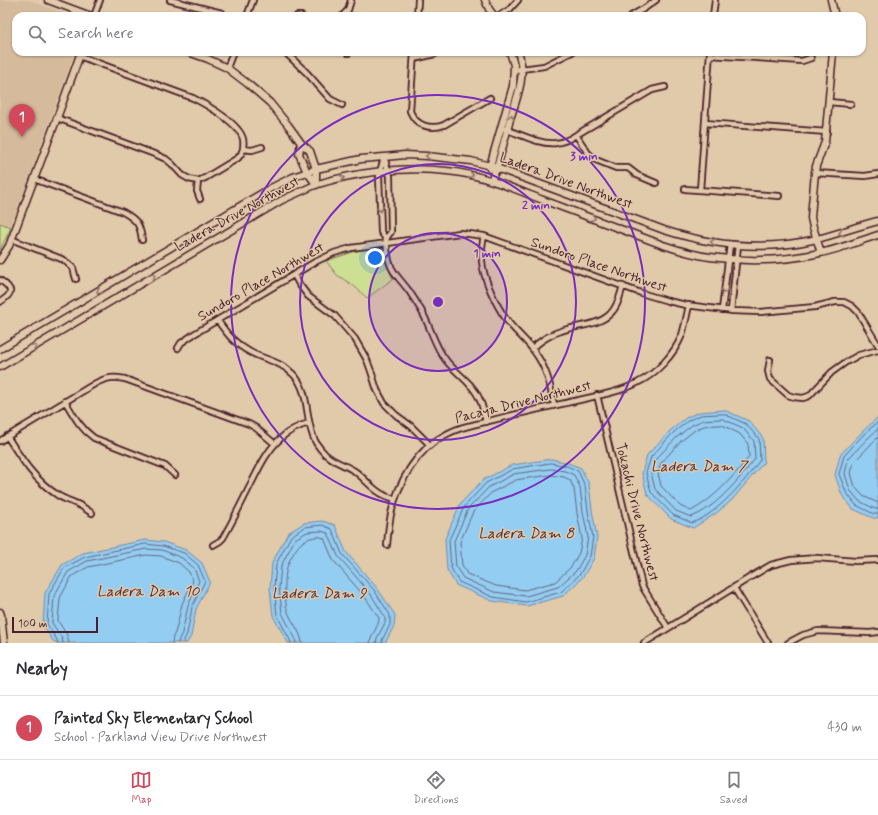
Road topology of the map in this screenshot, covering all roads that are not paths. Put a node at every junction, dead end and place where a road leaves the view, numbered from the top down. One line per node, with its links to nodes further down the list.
1 (48, 0): 12 (main road)
2 (100, 0): 13 (street)
3 (170, 0): 14 (street)
4 (253, 0): 15 (street)
5 (351, 0): 16 (street)
6 (418, 0): 17 (street)
7 (485, 0): 18 (main road)
8 (518, 0): 19 (street)
9 (656, 0): 20 (street)
10 (715, 0): 21 (street)
11 (831, 0): 22 (main road)
12 (81, 12)
13 (94, 12)
14 (218, 12)
15 (249, 12)
16 (346, 12)
17 (417, 12)
18 (491, 12)
19 (505, 12)
20 (637, 12)
21 (714, 12)
22 (835, 12)
23 (79, 56): 45 (main road)
24 (85, 56): 53 (street)
25 (199, 56): 37 (main road)
26 (232, 56): 37 (street)
27 (289, 56): 44 (street)
28 (427, 56): 36 (street)
29 (511, 56): 39 (main road)
30 (520, 56): 38 (main road)
31 (564, 56): 38 (street)
32 (710, 56): 46 (street)
33 (744, 56): 35 (street)
34 (833, 56): 42 (main road)
35 (811, 58)
36 (414, 59): 41 (street)
37 (227, 68): 51 (main road)
38 (522, 69): 39 (street); 48 (main road, one-way to 38)
39 (514, 70): 47 (main road)
40 (665, 87): 50 (street)
41 (490, 98)
42 (829, 102): 43 (street); 49 (main road)
43 (851, 104)
44 (342, 105)
45 (57, 118): 62 (main road); 63 (street)
46 (705, 123): 49 (street); 68 (street)
47 (501, 128): 48 (street); 55 (main road)
48 (507, 130): 50 (street); 55 (main road)
49 (826, 132): 60 (main road)
50 (576, 136): 65 (street)
51 (300, 143): 56 (main road); 58 (main road)
52 (262, 147): 53 (street)
53 (243, 149): 63 (street)
54 (384, 157): 55 (main road, Ladera Drive Northwest, one-way to 54); 56 (main road, Ladera Drive Northwest); 57 (street); 59 (street)
55 (493, 167): 64 (main road); 78 (main road, Ladera Drive Northwest, one-way to 55)
56 (316, 169): 58 (main road, Ladera Drive Northwest); 66 (main road)
57 (389, 171): 59 (main road, Ladera Drive Northwest); 64 (main road, Ladera Drive Northwest, one-way to 64); 77 (street)
58 (307, 172): 66 (main road); 96 (main road, Ladera Drive Northwest, one-way to 96)
59 (380, 172): 66 (main road, Ladera Drive Northwest, one-way to 59); 77 (street, one-way to 77)
60 (815, 173): 61 (street); 75 (main road)
61 (878, 174)
62 (34, 179): 74 (main road); 76 (street)
63 (198, 180): 70 (street)
64 (491, 180): 81 (main road, Ladera Drive Northwest, one-way to 81)
65 (656, 183)
66 (316, 185): 99 (main road, Ladera Drive Northwest, one-way to 66)
67 (685, 189): 68 (street)
68 (700, 190): 69 (street)
69 (779, 196)
70 (200, 199)
71 (878, 221): 75 (main road, Ladera Drive Northwest, one-way to 75)
72 (878, 235): 80 (main road, Ladera Drive Northwest)
73 (484, 236): 77 (street, Sundoro Place Northwest); 87 (street, Sundoro Place Northwest); 95 (street)
74 (11, 239): 83 (main road); 85 (street)
75 (816, 239): 79 (main road, Ladera Drive Northwest); 80 (main road)
76 (142, 240)
77 (386, 241): 84 (street, Sundoro Place Northwest); 103 (street)
78 (730, 244): 79 (main road, Ladera Drive Northwest); 81 (street)
79 (738, 245): 82 (street)
80 (821, 253): 82 (main road, Ladera Drive Northwest)
81 (728, 258): 82 (main road, Ladera Drive Northwest); 90 (street, one-way to 90)
82 (736, 259): 91 (street)
83 (0, 260)
84 (294, 274): 92 (street, Sundoro Place Northwest); 108 (street)
85 (76, 279)
86 (0, 280): 88 (street)
87 (623, 286): 89 (street, Sundoro Place Northwest); 95 (street)
88 (0, 302)
89 (688, 305): 90 (street, Sundoro Place Northwest); 100 (street, Pacaya Drive Northwest)
90 (722, 310): 91 (street, Sundoro Place Northwest)
91 (731, 311): 93 (street, Sundoro Place Northwest)
92 (218, 320): 94 (street, Sundoro Place Northwest); 104 (street)
93 (878, 345)
94 (178, 348)
95 (532, 348): 102 (street)
96 (0, 349)
97 (878, 350): 98 (street)
98 (770, 360)
99 (0, 367)
100 (597, 395): 102 (street, Pacaya Drive Northwest); 117 (street, Tokachi Drive Northwest)
101 (65, 402): 105 (street); 107 (street); 109 (street)
102 (554, 405): 103 (street, Pacaya Drive Northwest)
103 (486, 422): 108 (street, Pacaya Drive Northwest)
104 (309, 423): 107 (street); 110 (street)
105 (7, 436): 106 (street); 111 (street)
106 (0, 440)
107 (275, 444): 113 (street)
108 (430, 446): 110 (street, Pacaya Drive Northwest)
109 (175, 474)
110 (395, 499): 112 (street, Pacaya Drive Northwest)
111 (92, 513)
112 (387, 544)
113 (213, 545)
114 (878, 560): 115 (street)
115 (734, 588): 117 (street); 121 (street)
116 (0, 612): 119 (main road)
117 (668, 628): 120 (street)
118 (878, 632): 122 (street)
119 (4, 643)
120 (644, 643)
121 (768, 643)
122 (788, 643)

